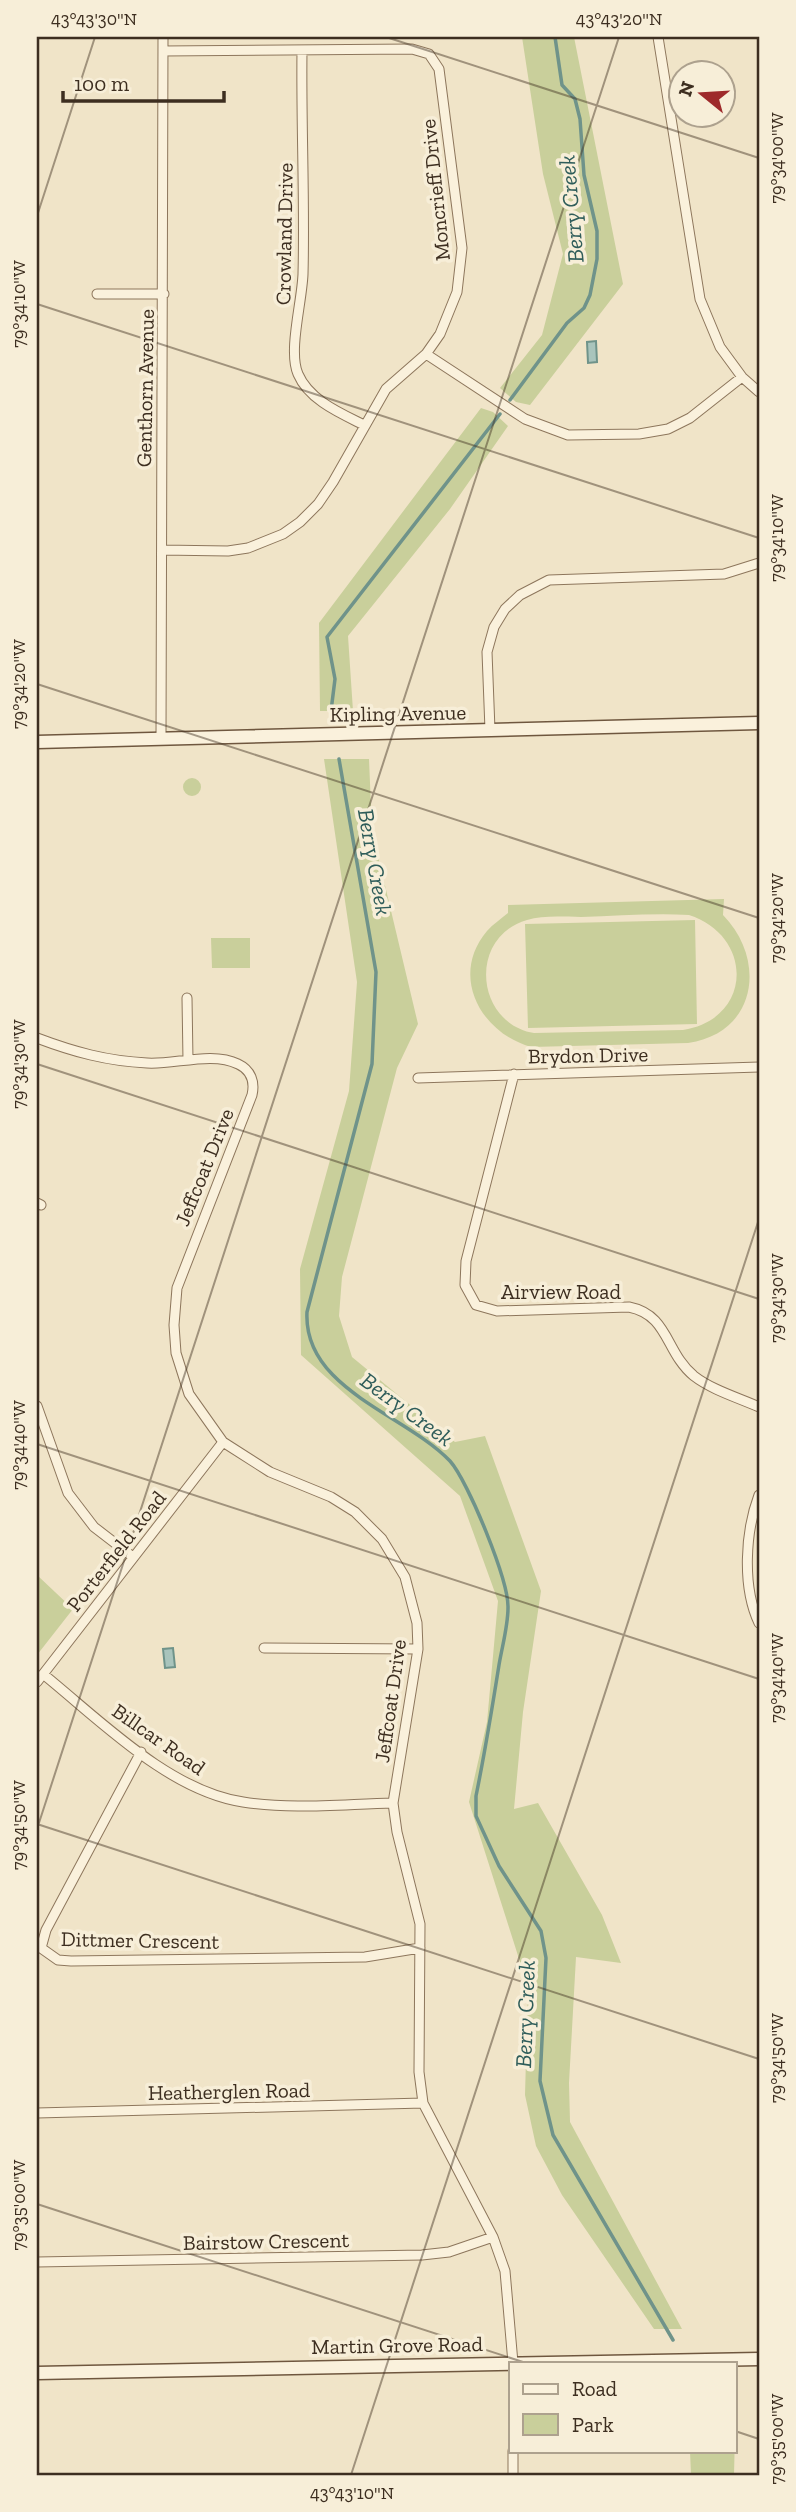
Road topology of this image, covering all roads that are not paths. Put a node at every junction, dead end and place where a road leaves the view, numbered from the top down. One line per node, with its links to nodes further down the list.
1 (163, 37): 3 (street, Genthorn Avenue)
2 (657, 37): 8 (street)
3 (163, 51): 4 (street, Moncrieff Drive); 6 (street, Genthorn Avenue)
4 (302, 51): 7 (street, Moncrieff Drive); 10 (street, Crowland Drive)
5 (97, 294): 6 (street)
6 (163, 294): 11 (street, Genthorn Avenue)
7 (426, 354): 8 (street); 10 (street, Moncrieff Drive)
8 (742, 377): 9 (street)
9 (759, 392)
10 (364, 425): 11 (street, Moncrieff Drive)
11 (162, 550): 15 (street, Genthorn Avenue)
12 (759, 563): 14 (street)
13 (759, 723): 14 (main road, Kipling Avenue)
14 (490, 730): 15 (main road, Kipling Avenue)
15 (161, 739): 16 (main road, Kipling Avenue)
16 (37, 742)
17 (187, 998): 19 (street)
18 (37, 1038): 19 (street, Jeffcoat Drive)
19 (188, 1060): 25 (street, Jeffcoat Drive)
20 (759, 1067): 21 (street, Brydon Drive)
21 (514, 1074): 22 (street, Brydon Drive); 24 (street, Airview Road)
22 (418, 1078)
23 (37, 1406): 27 (street)
24 (759, 1408)
25 (223, 1442): 27 (street, Porterfield Road); 30 (street, Jeffcoat Drive)
26 (759, 1495): 28 (street)
27 (133, 1557): 31 (street, Porterfield Road)
28 (759, 1623)
29 (264, 1648): 30 (street)
30 (418, 1649): 33 (street, Jeffcoat Drive)
31 (40, 1678): 32 (street, Billcar Road)
32 (141, 1752): 33 (street, Billcar Road); 34 (street, Dittmer Crescent)
33 (393, 1803): 34 (street, Jeffcoat Drive)
34 (420, 1948): 35 (street, Jeffcoat Drive)
35 (423, 2104): 36 (street, Heatherglen Road); 37 (street, Jeffcoat Drive)
36 (37, 2113)
37 (493, 2236): 38 (street, Bairstow Crescent); 40 (street, Jeffcoat Drive)
38 (37, 2262)
39 (759, 2359): 41 (main road, Martin Grove Road)
40 (513, 2362)
41 (574, 2362)
42 (509, 2363): 43 (main road, Martin Grove Road)
43 (37, 2373)
44 (513, 2452): 45 (street)
45 (513, 2475)

